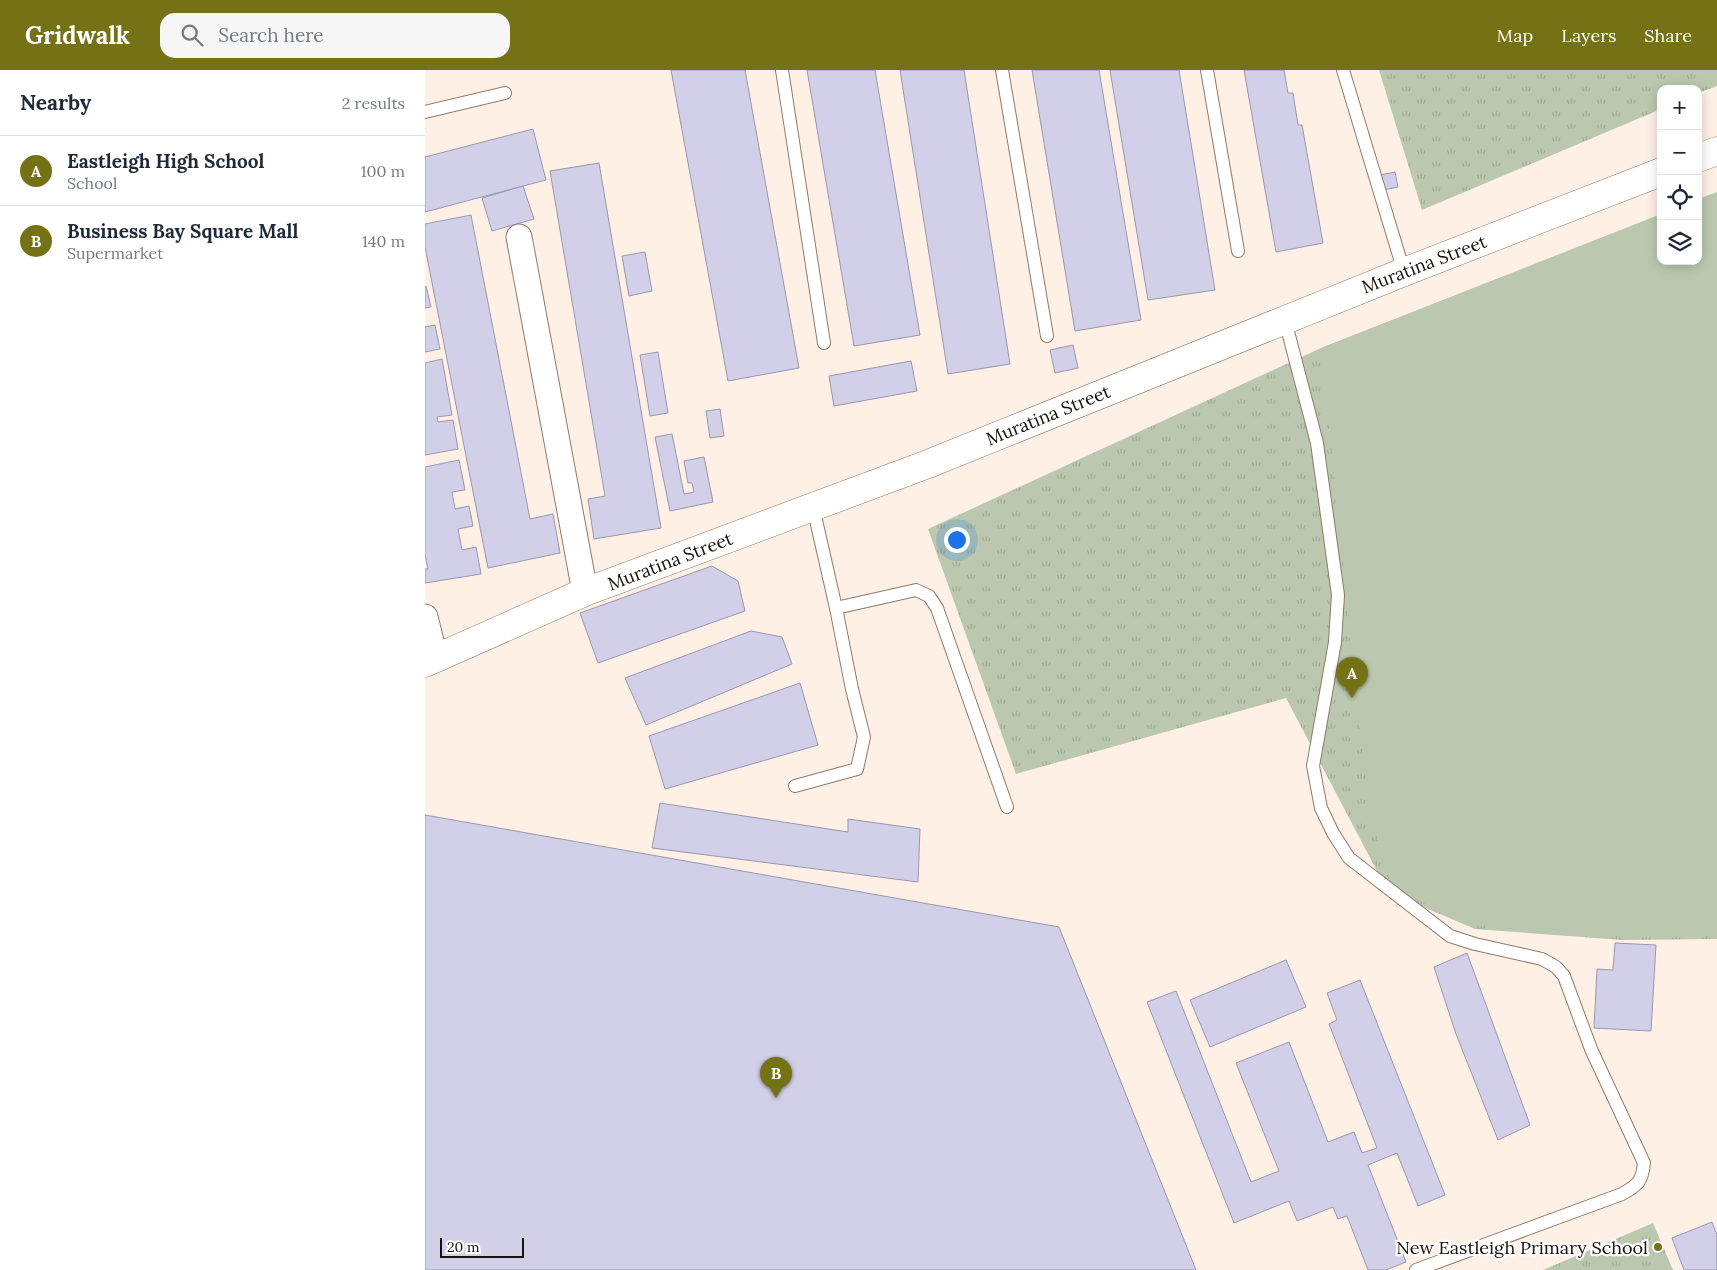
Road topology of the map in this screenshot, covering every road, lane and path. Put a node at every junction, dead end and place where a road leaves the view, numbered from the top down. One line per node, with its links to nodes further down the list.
1 (783, 70): 15 (lane)
2 (1002, 70): 14 (lane)
3 (1207, 70): 11 (lane)
4 (1343, 70): 12 (lane)
5 (505, 93): 6 (lane)
6 (425, 112)
7 (1717, 151): 8 (main road)
8 (1702, 157)
9 (1657, 174): 12 (main road, Muratina Street)
10 (519, 237): 17 (street)
11 (1238, 251)
12 (1404, 272): 13 (main road, Muratina Street)
13 (1285, 320): 16 (main road, Muratina Street); 23 (lane)
14 (1047, 336)
15 (824, 343)
16 (813, 507): 17 (main road, Muratina Street); 18 (lane)
17 (585, 592): 20 (main road, Muratina Street)
18 (836, 608): 21 (lane); 22 (lane)
19 (425, 617): 20 (street)
20 (428, 660)
21 (795, 786)
22 (1007, 807)
23 (1416, 1270)

